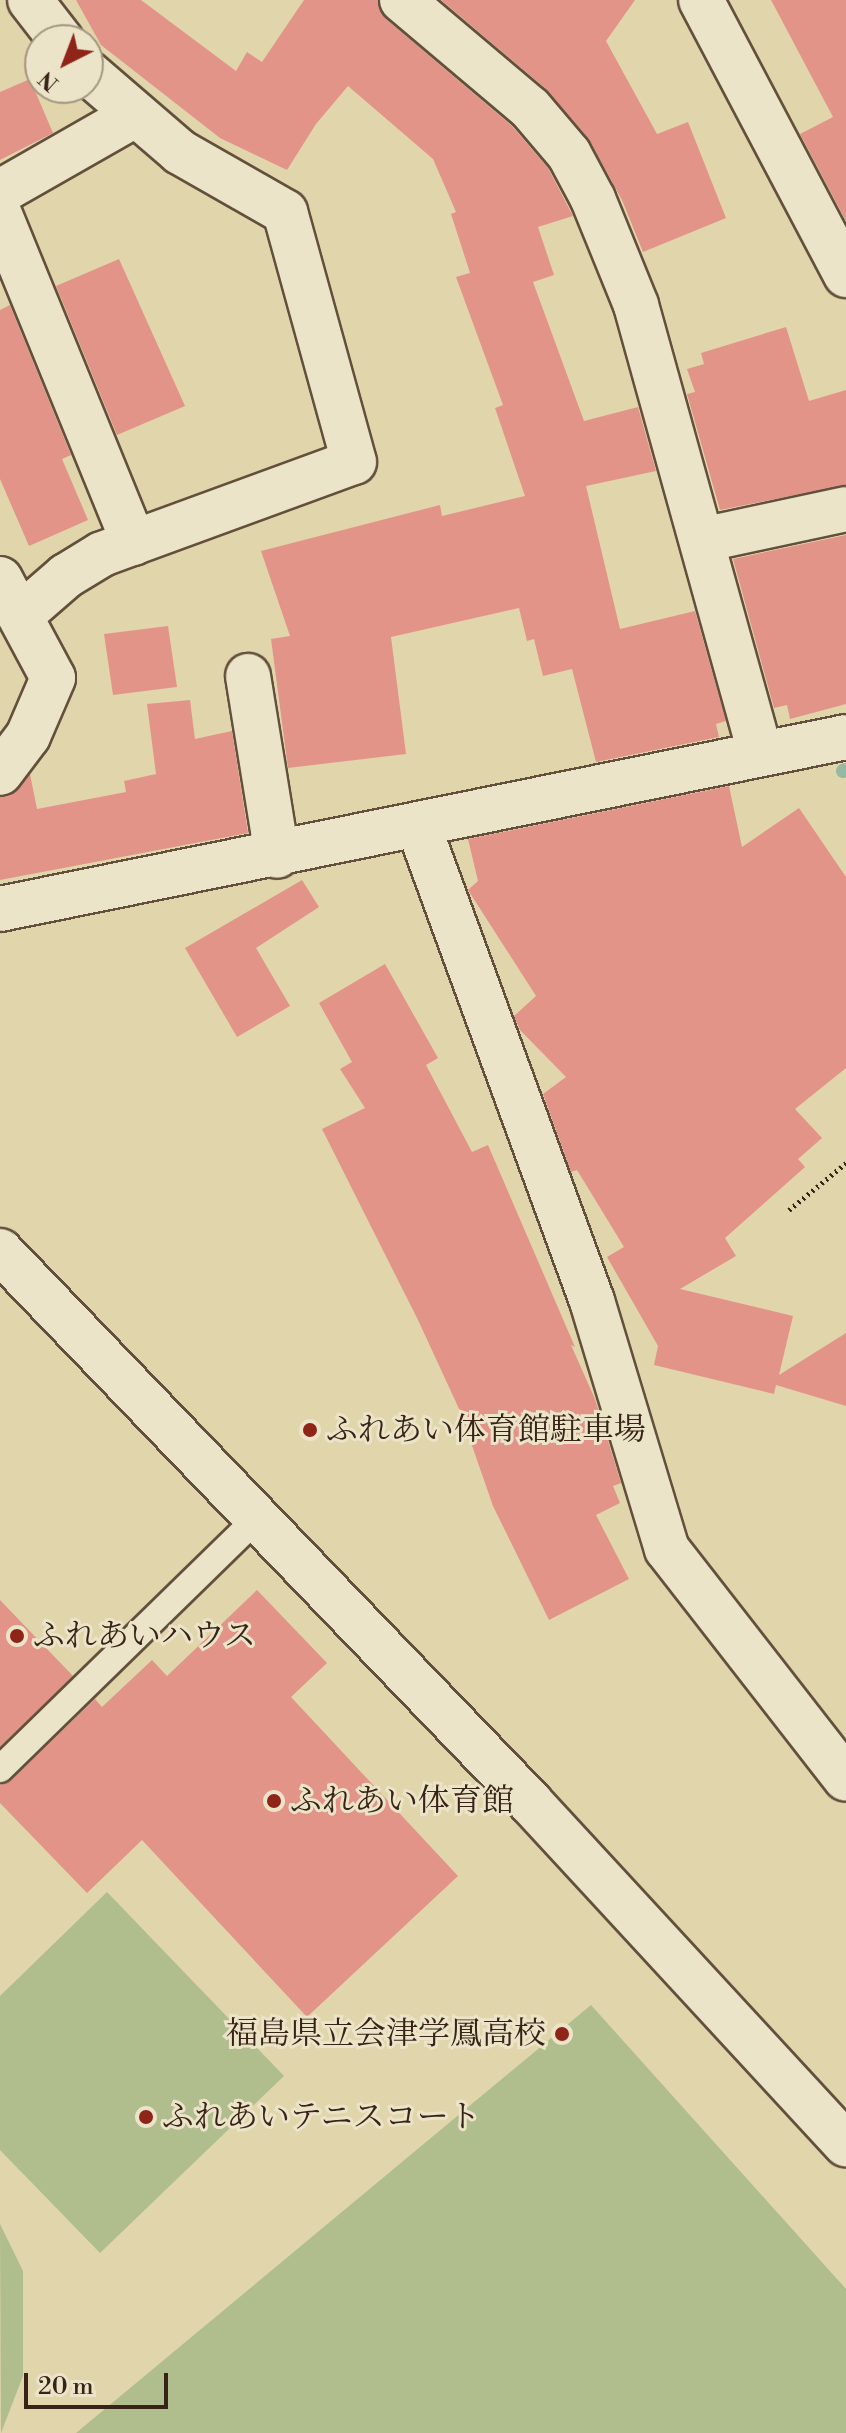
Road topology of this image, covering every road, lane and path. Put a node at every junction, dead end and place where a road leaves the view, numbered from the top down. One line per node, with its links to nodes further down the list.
1 (30, 0): 4 (street)
2 (402, 0): 11 (street)
3 (701, 0): 9 (street)
4 (49, 24)
5 (104, 88): 6 (street)
6 (133, 116): 7 (street); 12 (street)
7 (0, 192)
8 (0, 215): 12 (street)
9 (846, 275)
10 (846, 509): 11 (street)
11 (702, 540): 16 (street)
12 (134, 543): 13 (street)
13 (11, 597): 17 (street)
14 (248, 676): 19 (street)
15 (846, 737): 16 (street)
16 (760, 752): 18 (street)
17 (0, 773)
18 (418, 825): 19 (street); 26 (street)
19 (277, 856): 20 (street)
20 (0, 909)
21 (846, 1163): 22 (path)
22 (789, 1210)
23 (0, 1251): 24 (street)
24 (257, 1518): 25 (lane); 27 (street)
25 (0, 1769)
26 (846, 1779)
27 (846, 2144)

